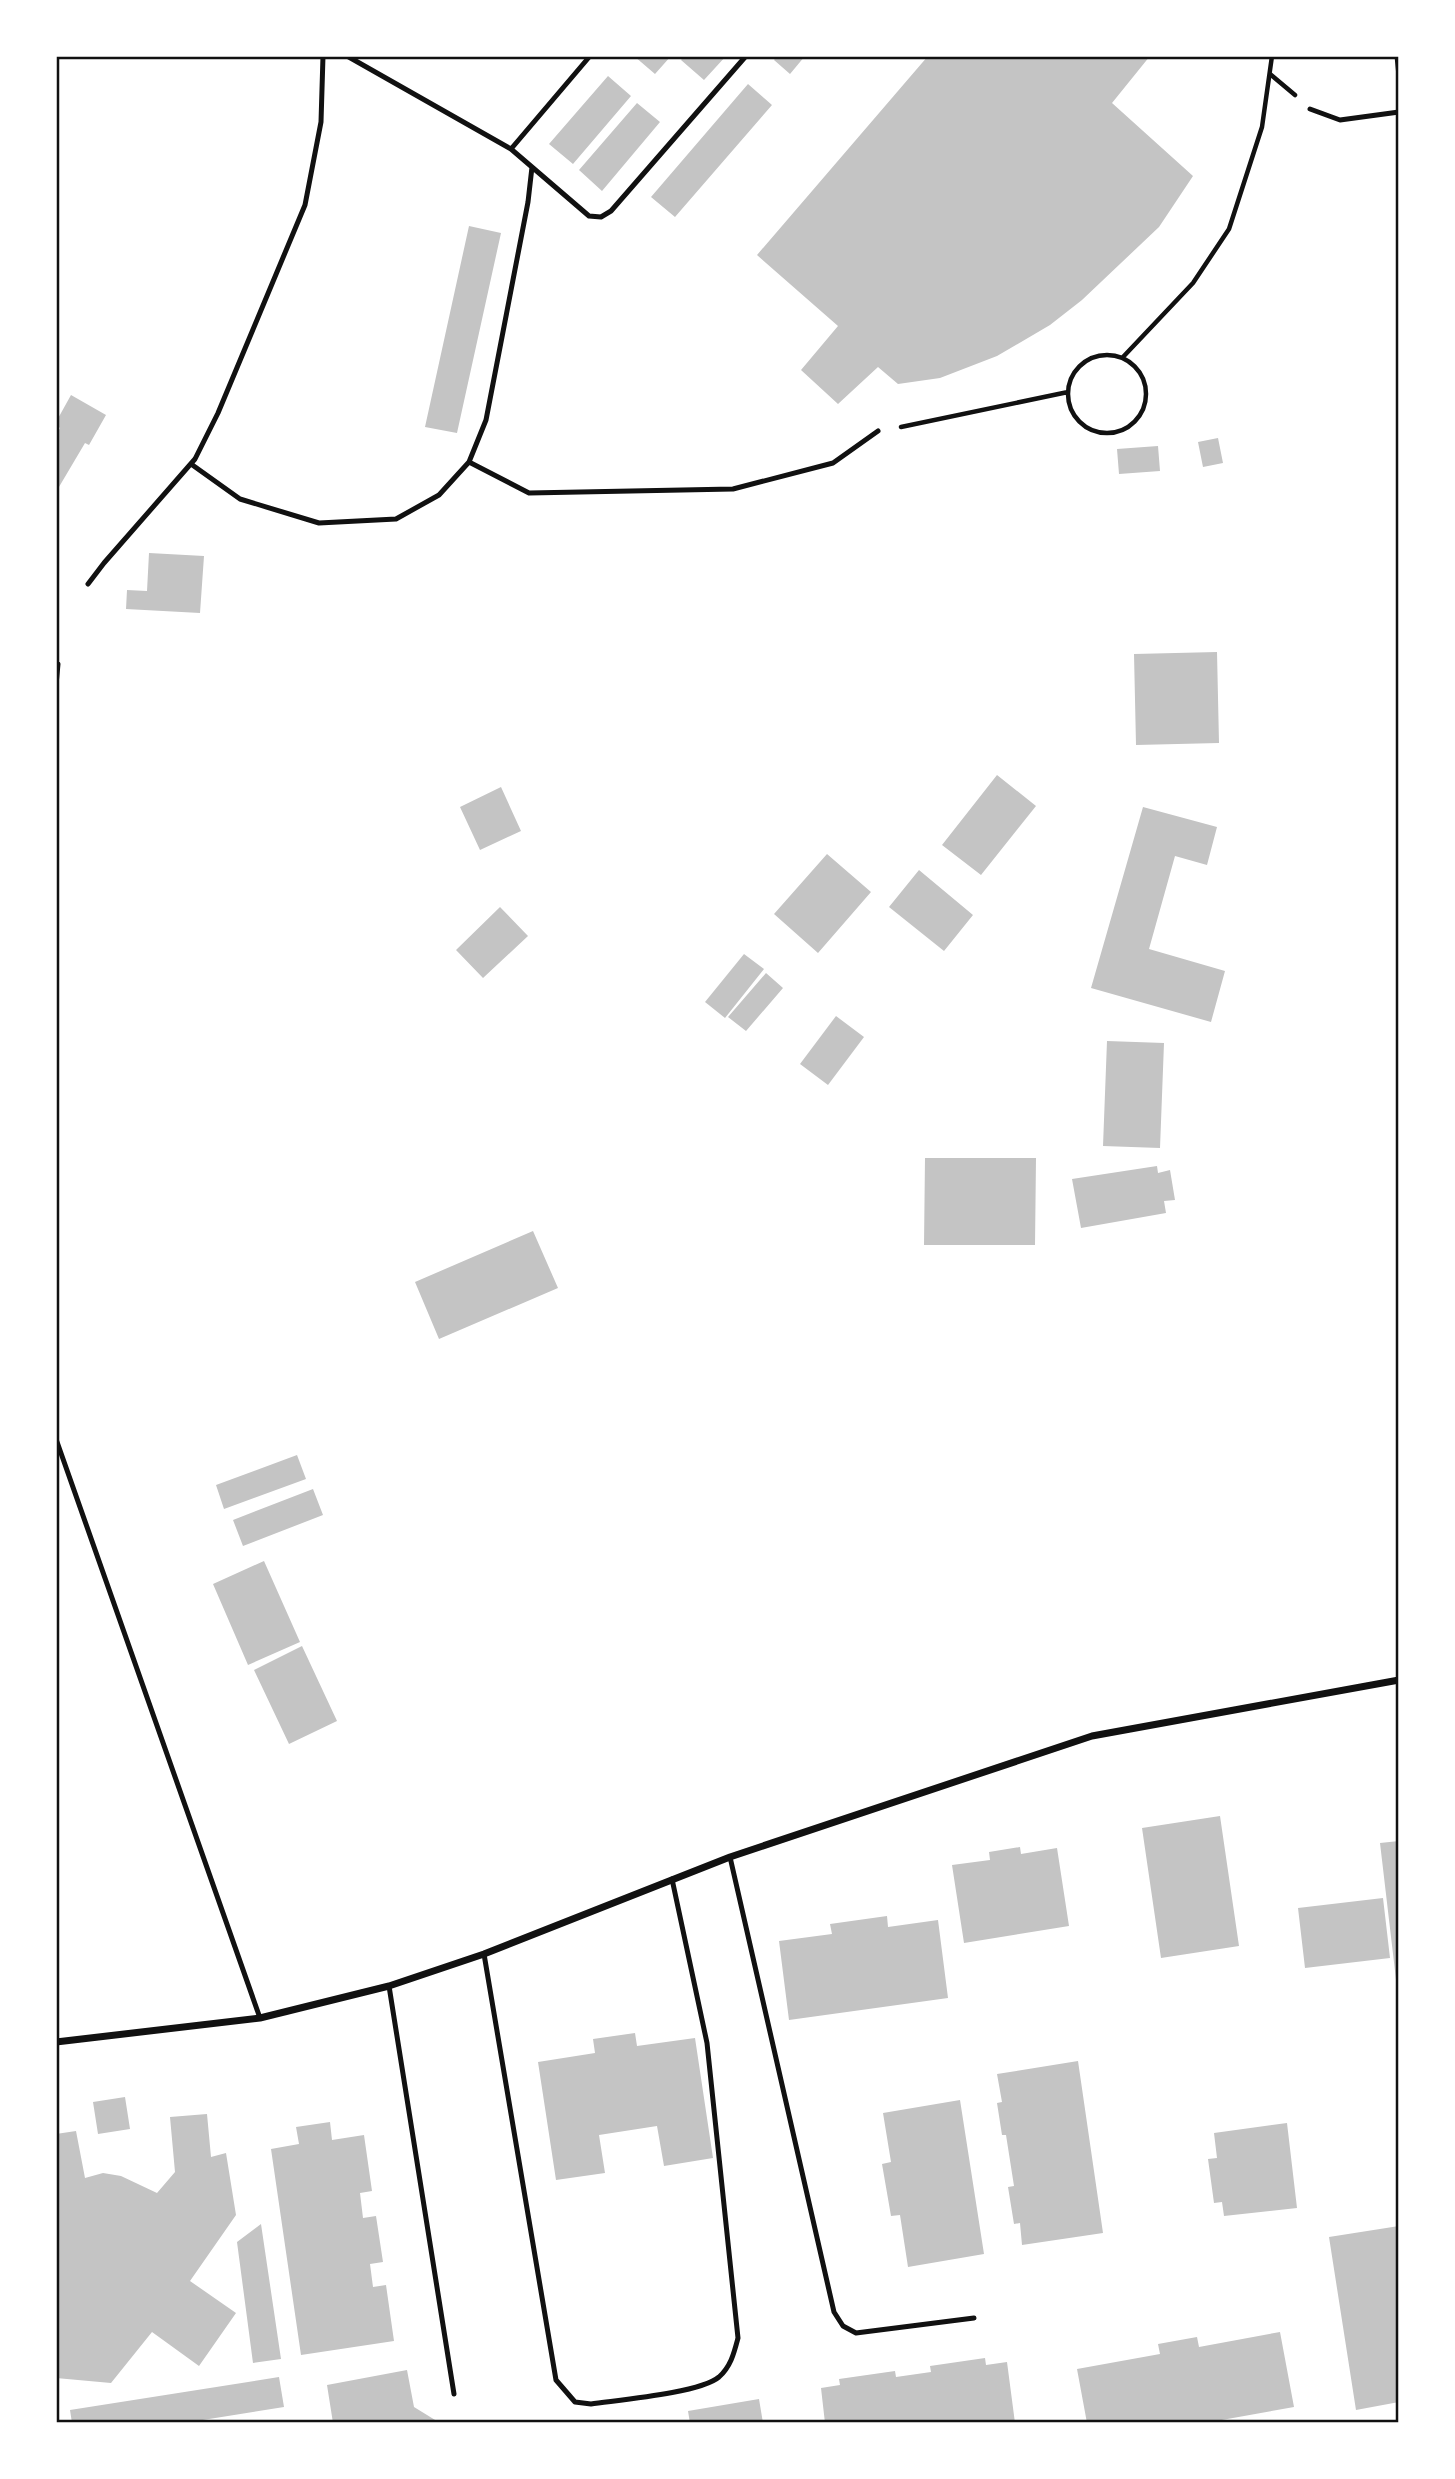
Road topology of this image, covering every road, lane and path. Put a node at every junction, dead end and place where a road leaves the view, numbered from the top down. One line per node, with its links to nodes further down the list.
1 (323, 56): 17 (lane)
2 (347, 56): 11 (lane)
3 (590, 56): 11 (lane)
4 (746, 56): 12 (lane)
5 (1272, 56): 7 (path)
6 (1397, 56): 8 (lane)
7 (1270, 73): 9 (path); 13 (path)
8 (1399, 76)
9 (1310, 109): 10 (lane)
10 (1399, 112)
11 (510, 149): 12 (lane)
12 (532, 167): 16 (lane)
13 (1123, 357): 14 (path); 14 (path)
14 (1068, 392): 15 (path)
15 (878, 431): 16 (lane)
16 (469, 462): 17 (lane)
17 (191, 464): 18 (lane)
18 (88, 584)
19 (58, 664): 20 (lane)
20 (56, 685)
21 (56, 1439): 27 (lane)
22 (1399, 1680): 23 (street)
23 (730, 1857): 24 (street); 29 (lane)
24 (672, 1879): 25 (street); 25 (lane)
25 (484, 1954): 26 (street)
26 (389, 1986): 27 (street); 30 (lane)
27 (260, 2018): 28 (street)
28 (56, 2042)
29 (974, 2318)
30 (454, 2394)

